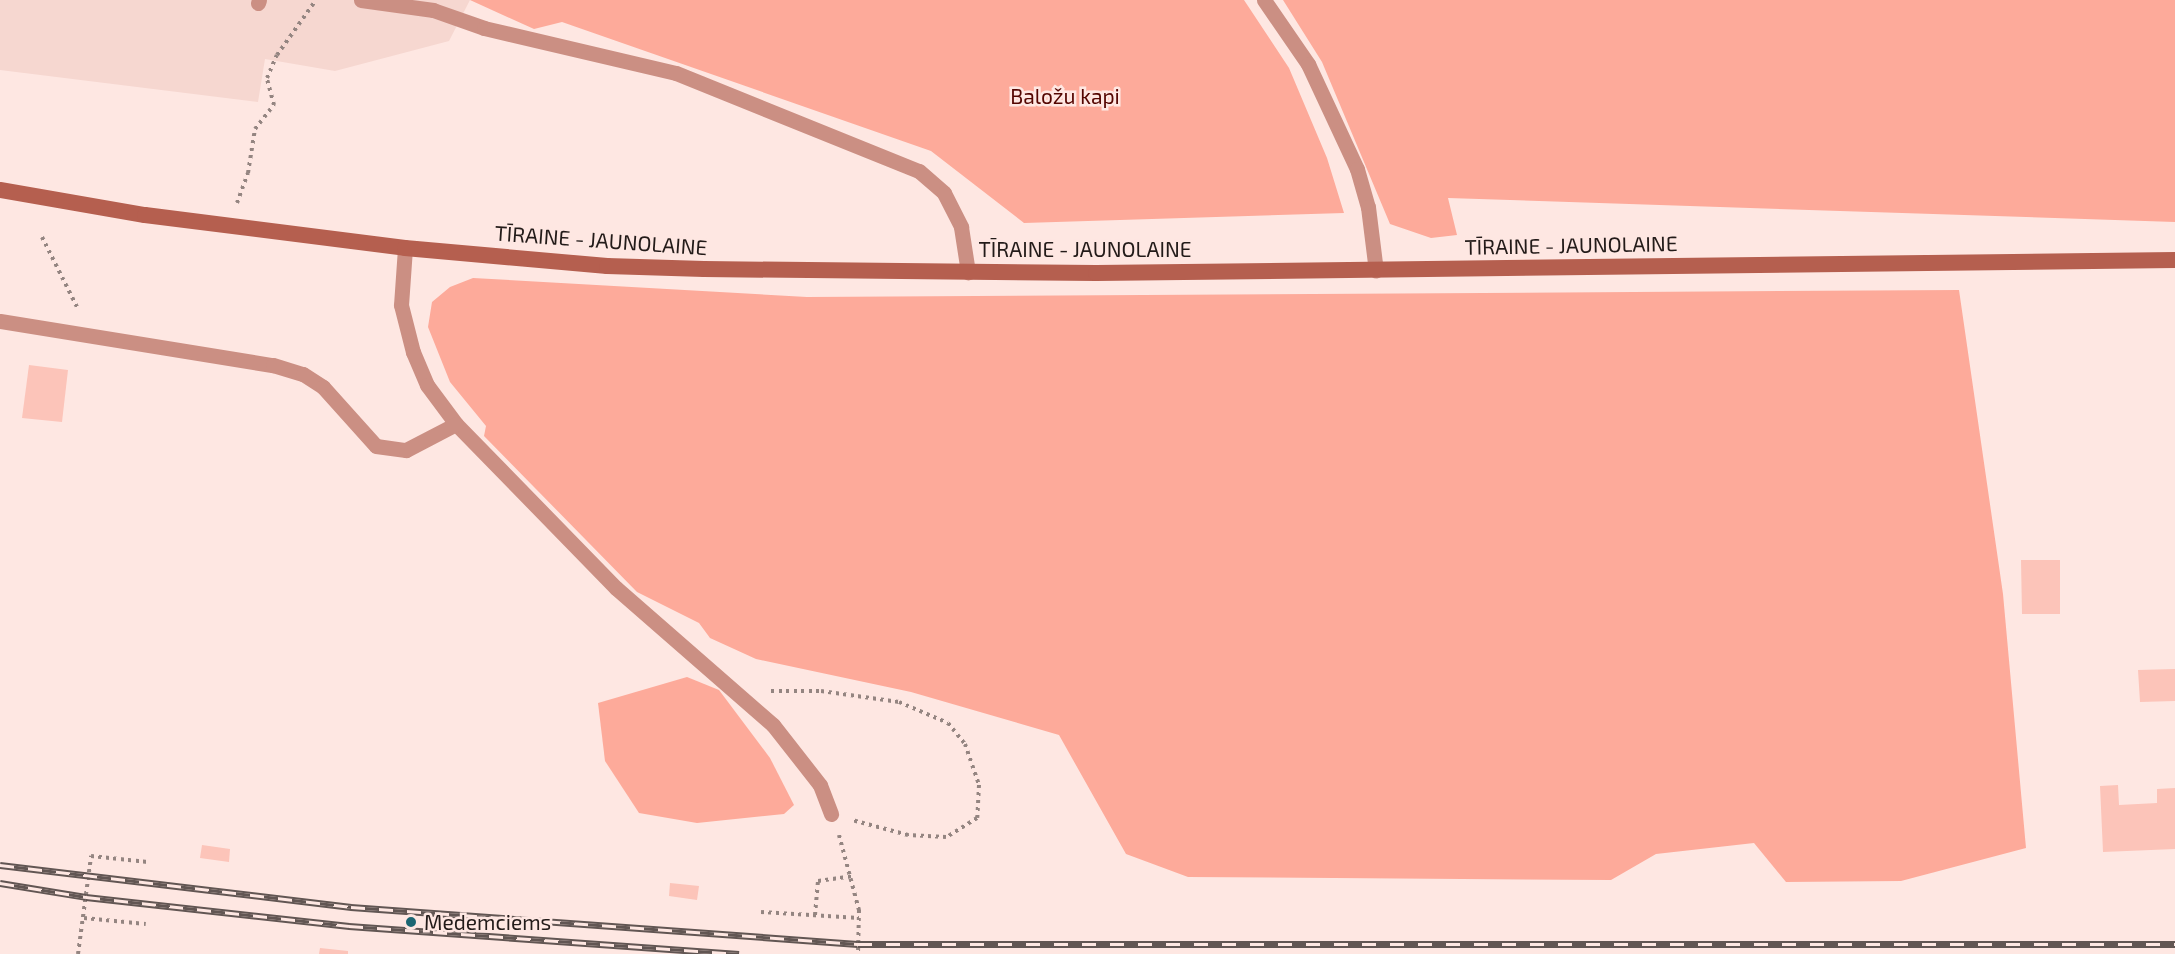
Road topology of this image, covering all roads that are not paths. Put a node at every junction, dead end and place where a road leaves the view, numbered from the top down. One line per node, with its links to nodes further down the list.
1 (361, 0): 3 (lane)
2 (1264, 0): 7 (lane)
3 (446, 7): 8 (lane)
4 (0, 190): 5 (main road, TĪRAINE - JAUNOLAINE)
5 (405, 248): 8 (main road, TĪRAINE - JAUNOLAINE); 10 (lane)
6 (2175, 260): 7 (main road, TĪRAINE - JAUNOLAINE)
7 (1376, 271): 8 (main road, TĪRAINE - JAUNOLAINE)
8 (968, 272)
9 (0, 321): 10 (lane)
10 (456, 424): 11 (lane)
11 (831, 814)

